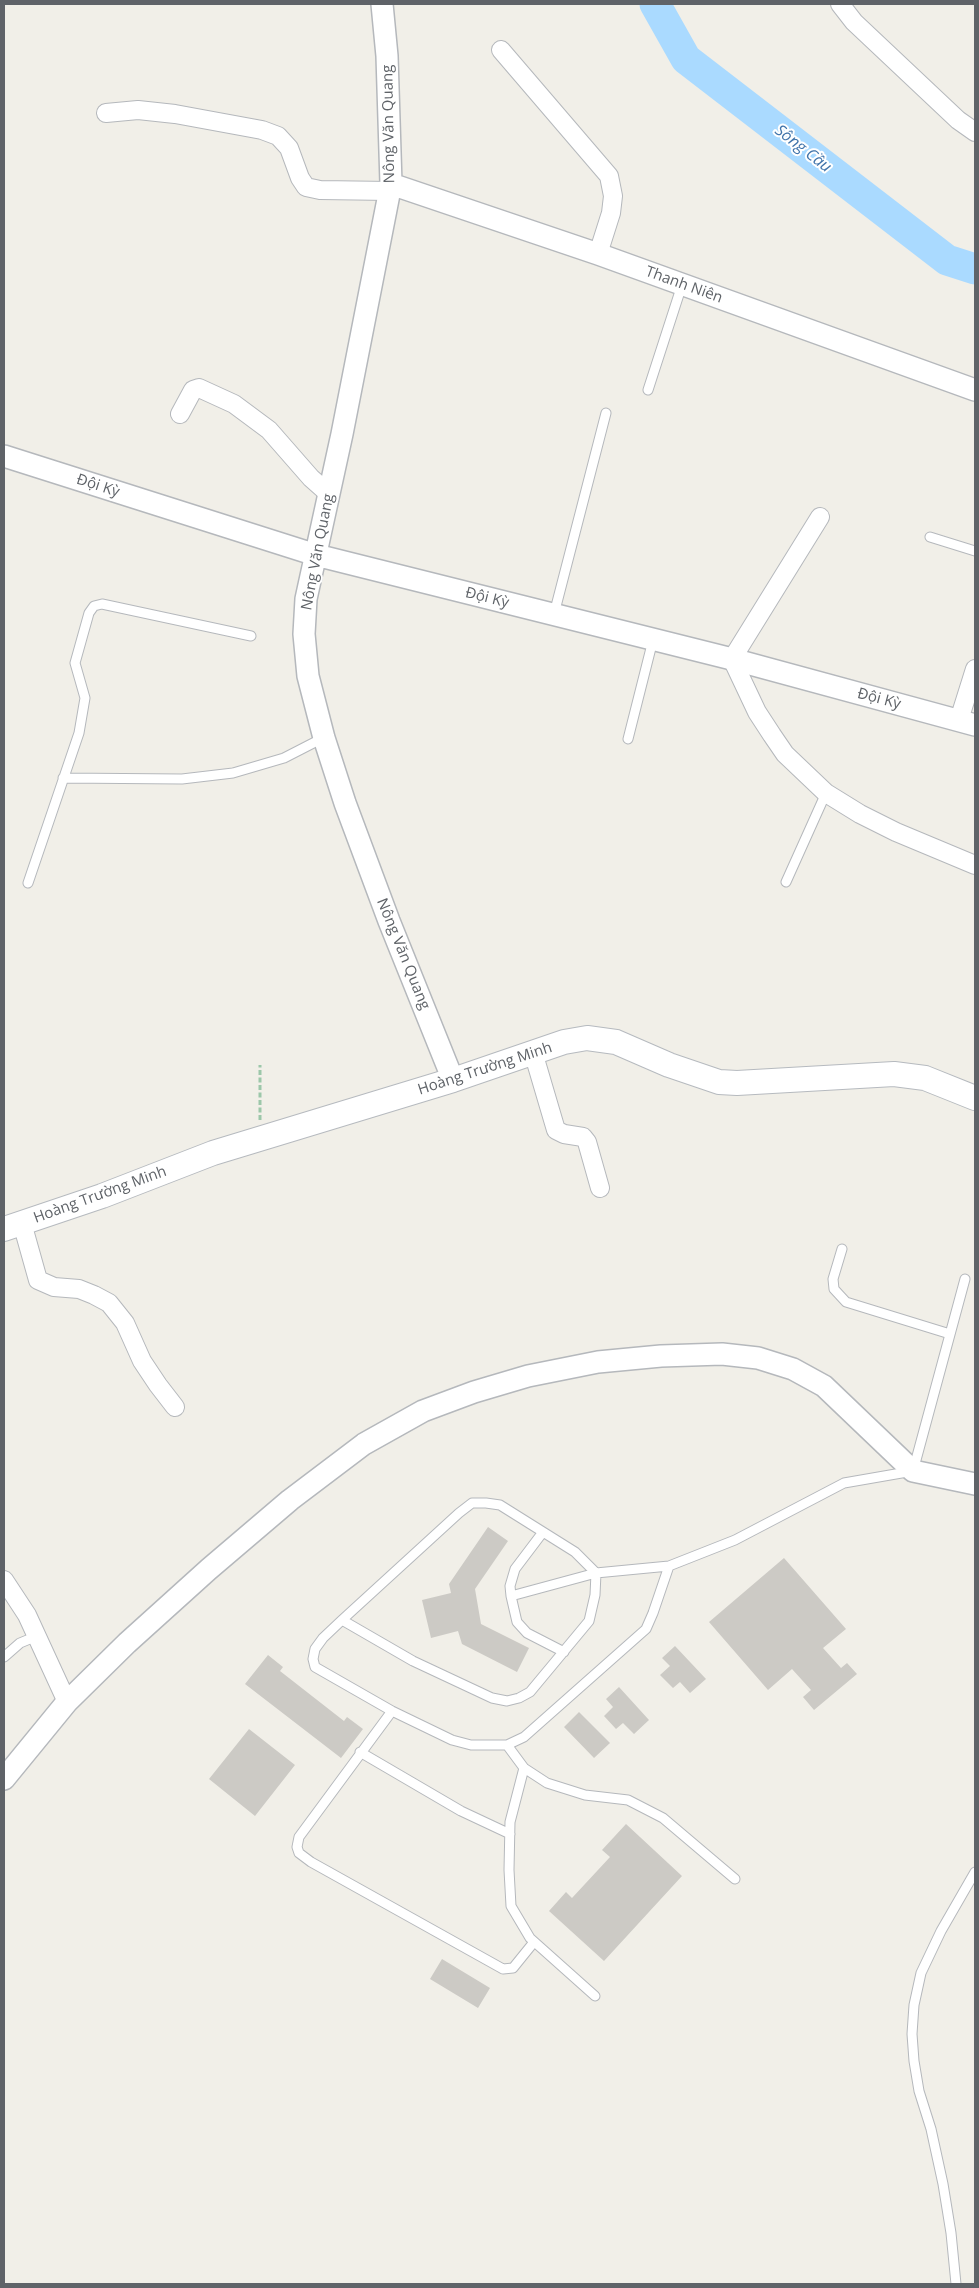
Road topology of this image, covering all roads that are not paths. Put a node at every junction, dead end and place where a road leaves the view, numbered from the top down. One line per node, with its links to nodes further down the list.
1 (382, 4): 6 (street, Nông Văn Quang)
2 (840, 4): 5 (street)
3 (501, 50): 7 (street)
4 (106, 113): 6 (street)
5 (975, 132)
6 (390, 187): 7 (street, Thanh Niên); 14 (street, Nông Văn Quang)
7 (598, 254): 8 (street, Thanh Niên)
8 (682, 285): 9 (lane); 10 (street, Thanh Niên)
9 (648, 390)
10 (975, 390)
11 (606, 413): 19 (lane)
12 (180, 414): 14 (street)
13 (4, 456): 18 (street, Đội Kỳ)
14 (329, 494): 18 (street, Nông Văn Quang)
15 (820, 517): 22 (street)
16 (930, 537): 17 (lane)
17 (975, 551)
18 (316, 555): 19 (street, Đội Kỳ); 25 (street, Nông Văn Quang)
19 (554, 615): 21 (street, Đội Kỳ)
20 (251, 636): 27 (lane)
21 (653, 639): 22 (street, Đội Kỳ); 26 (lane)
22 (732, 659): 24 (street, Đội Kỳ); 28 (street)
23 (975, 669): 24 (street)
24 (967, 722)
25 (324, 738): 27 (lane); 33 (street, Nông Văn Quang)
26 (628, 739)
27 (63, 778): 31 (lane)
28 (826, 793): 29 (street); 30 (lane)
29 (975, 865)
30 (786, 882)
31 (28, 883)
32 (533, 1052): 33 (main road, Hoàng Trường Minh); 34 (main road, Hoàng Trường Minh); 35 (street)
33 (453, 1080): 36 (main road, Hoàng Trường Minh)
34 (975, 1098)
35 (600, 1188)
36 (13, 1226): 40 (street)
37 (842, 1249): 39 (lane)
38 (965, 1279): 39 (lane)
39 (950, 1334): 41 (lane)
40 (175, 1407)
41 (913, 1471): 42 (street); 44 (lane); 52 (street)
42 (975, 1484)
43 (543, 1532): 45 (lane); 47 (lane); 48 (lane)
44 (669, 1566): 45 (lane); 54 (lane)
45 (596, 1573): 47 (lane); 50 (lane)
46 (4, 1580): 49 (street)
47 (510, 1596): 50 (lane)
48 (342, 1620): 50 (lane); 53 (lane)
49 (37, 1636): 51 (lane); 52 (street)
50 (564, 1652)
51 (4, 1657)
52 (67, 1702): 57 (street)
53 (392, 1711): 54 (lane); 55 (lane)
54 (507, 1745): 56 (lane)
55 (360, 1752): 58 (lane); 61 (lane)
56 (524, 1768): 58 (lane); 60 (lane)
57 (4, 1779)
58 (510, 1834): 61 (lane)
59 (975, 1872): 63 (lane)
60 (735, 1879)
61 (534, 1942): 62 (lane)
62 (595, 1996)
63 (956, 2284)

